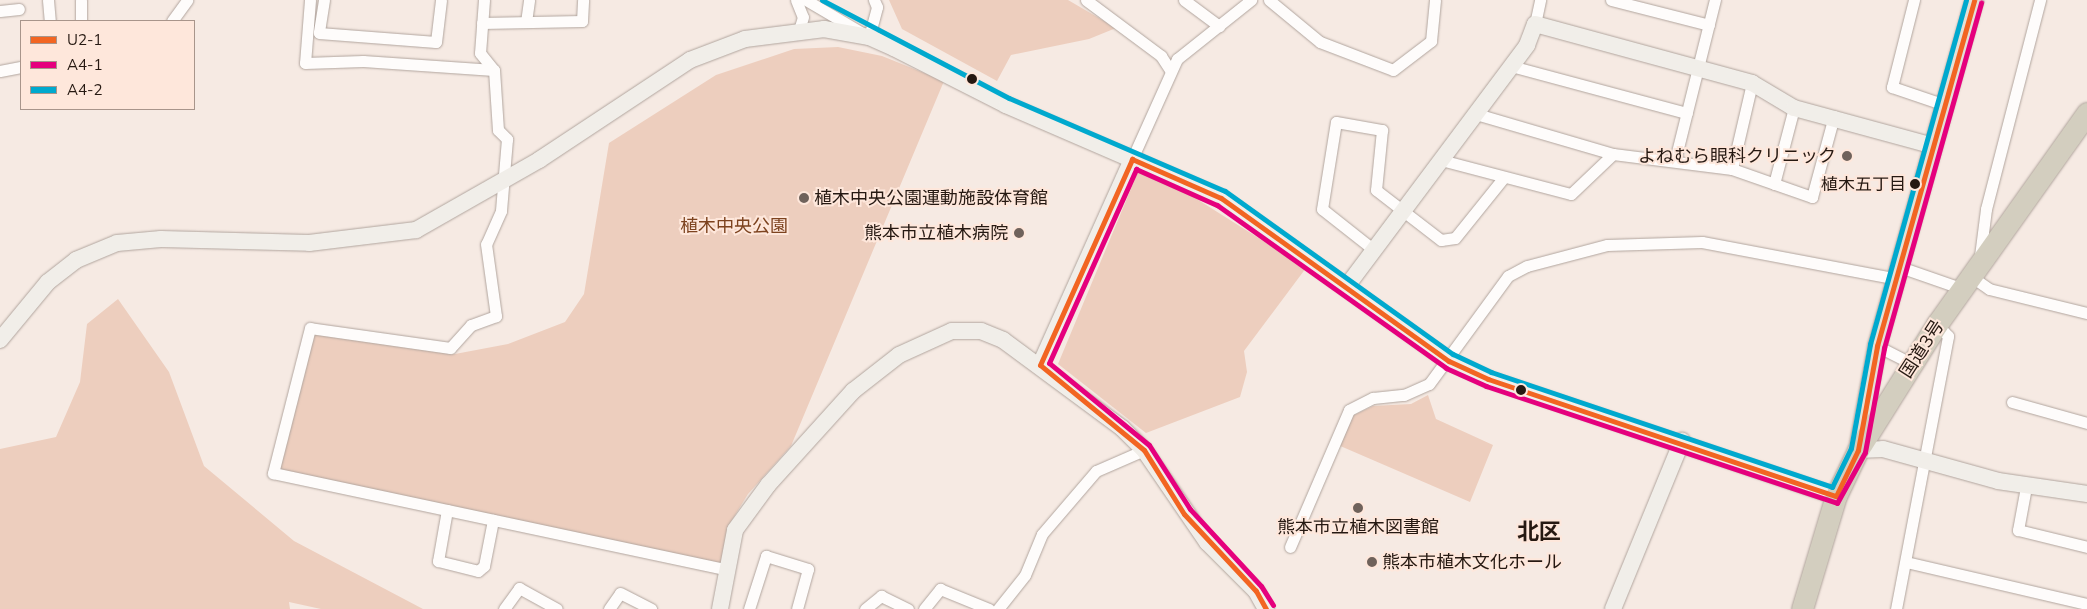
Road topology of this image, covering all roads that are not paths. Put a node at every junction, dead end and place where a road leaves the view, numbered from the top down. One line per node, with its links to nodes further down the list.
1 (48, 0): 27 (street)
2 (81, 0): 28 (street)
3 (186, 0): 29 (street)
4 (310, 0): 40 (street)
5 (324, 0): 6 (street)
6 (441, 0)
7 (484, 0): 31 (street)
8 (529, 0): 30 (street)
9 (584, 0): 30 (street)
10 (796, 0): 35 (street)
11 (806, 0): 24 (street)
12 (874, 0): 36 (street)
13 (1086, 0): 41 (street)
14 (1184, 0): 34 (street)
15 (1251, 0): 34 (street)
16 (1269, 0): 17 (street)
17 (1435, 0)
18 (1540, 0): 32 (street)
19 (1611, 0): 33 (street)
20 (1715, 0): 33 (street)
21 (1914, 0): 44 (street)
22 (1974, 0): 44 (main road)
23 (2040, 0): 62 (street)
24 (821, 3): 36 (street)
25 (19, 9): 26 (street)
26 (0, 11)
27 (50, 20)
28 (82, 20)
29 (173, 20)
30 (526, 22): 31 (street)
31 (482, 23): 40 (street)
32 (1535, 24): 37 (street); 39 (street)
33 (1709, 25): 39 (street)
34 (1219, 26): 41 (street)
35 (799, 30): 36 (street); 57 (street)
36 (870, 37): 52 (street)
37 (1511, 66): 46 (street); 48 (street)
38 (20, 67): 42 (street)
39 (1700, 68): 43 (street); 46 (street)
40 (494, 70): 57 (street)
41 (1170, 70): 52 (street)
42 (0, 71)
43 (1752, 83): 45 (street); 55 (street)
44 (1945, 105): 50 (main road)
45 (1794, 108): 49 (street); 58 (street)
46 (1687, 113): 54 (street)
47 (2087, 113): 62 (highway, 国道3号)
48 (1476, 114): 51 (street); 53 (street)
49 (1834, 116): 50 (street); 58 (street)
50 (1934, 146): 61 (main road)
51 (1613, 154): 54 (street); 56 (street)
52 (1132, 159): 63 (street); 70 (street)
53 (1441, 160): 56 (street); 59 (street)
54 (1676, 160): 55 (street)
55 (1732, 169): 58 (street)
56 (1504, 176): 59 (street)
57 (505, 181): 66 (street); 80 (street)
58 (1774, 184)
59 (1403, 211): 60 (street); 60 (street)
60 (1374, 250): 63 (street)
61 (1898, 273): 62 (street); 67 (main road); 68 (street)
62 (1971, 276): 64 (street); 65 (highway, 国道3号)
63 (1347, 286): 68 (street)
64 (2087, 313)
65 (1937, 324): 69 (highway, 国道3号); 76 (street)
66 (0, 340)
67 (1877, 346): 69 (street); 75 (main road)
68 (1449, 361): 73 (street); 83 (street)
69 (1912, 364): 75 (highway, 国道3号)
70 (1040, 365): 74 (street); 85 (street)
71 (2012, 402): 72 (street)
72 (2087, 423)
73 (1682, 441): 79 (street); 100 (street)
74 (1144, 450): 98 (street); 99 (street)
75 (1858, 450): 76 (street); 79 (highway, 国道3号)
76 (1924, 459): 77 (street); 84 (street)
77 (2026, 487): 78 (street); 82 (street)
78 (2087, 494)
79 (1836, 496): 101 (highway, 国道3号)
80 (447, 510): 81 (street); 81 (street)
81 (493, 520): 85 (street)
82 (2087, 547)
83 (1290, 548)
84 (1906, 562): 86 (street); 102 (street)
85 (725, 569): 91 (street)
86 (2087, 604)
87 (504, 609): 88 (street)
88 (557, 609)
89 (610, 609): 90 (street)
90 (651, 609)
91 (720, 609)
92 (749, 609): 93 (street)
93 (797, 609)
94 (865, 609): 95 (street)
95 (908, 609)
96 (924, 609): 97 (street)
97 (989, 609)
98 (998, 609)
99 (1266, 609)
100 (1612, 609)
101 (1802, 609)
102 (1896, 609)

